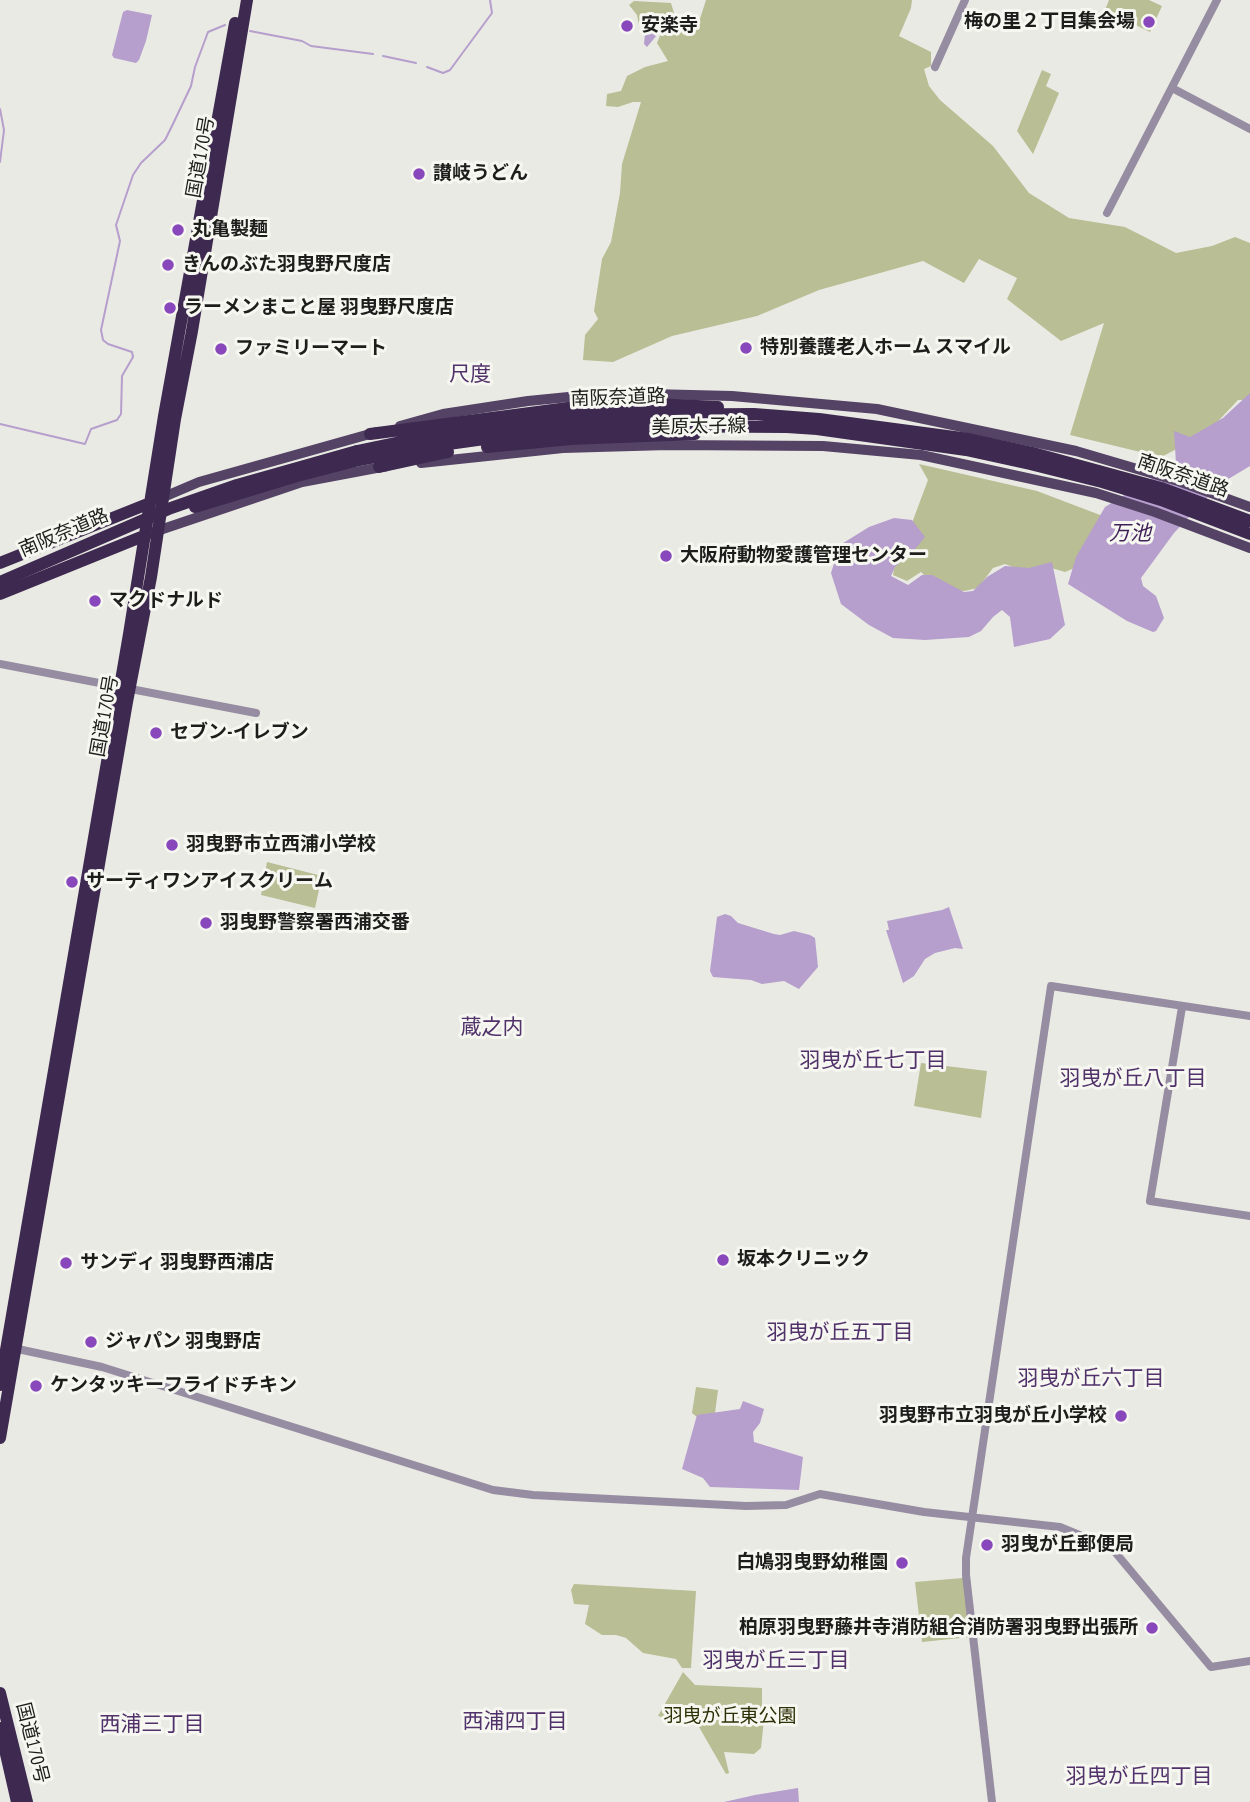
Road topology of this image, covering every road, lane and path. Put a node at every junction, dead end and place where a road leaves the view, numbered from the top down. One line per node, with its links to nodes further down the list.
1 (239, 0): 15 (highway, 国道170号)
2 (247, 0): 15 (highway, 国道170号)
3 (965, 0): 5 (street)
4 (1217, 0): 6 (street)
5 (935, 67)
6 (1172, 88): 7 (street); 8 (street)
7 (1250, 129)
8 (1107, 213)
9 (754, 414): 10 (highway, 南阪奈道路); 12 (highway); 14 (highway, 南阪奈道路)
10 (573, 423): 11 (highway, 南阪奈道路); 23 (highway, 南阪奈道路, bridge)
11 (787, 428): 13 (highway); 14 (highway, 南阪奈道路)
12 (370, 434): 15 (main road, 美原太子線); 16 (main road, 美原太子線)
13 (379, 467): 14 (main road, 美原太子線); 19 (main road, 美原太子線)
14 (1101, 482): 17 (highway, 南阪奈道路); 21 (main road, 美原太子線)
15 (156, 500): 19 (highway, 国道170号); 22 (highway)
16 (1244, 505)
17 (1221, 516): 18 (highway, 南阪奈道路); 20 (highway, 南阪奈道路)
18 (1250, 521)
19 (152, 533): 24 (highway); 26 (highway, 国道170号)
20 (1250, 534)
21 (1250, 548)
22 (0, 564)
23 (0, 584)
24 (0, 594)
25 (0, 664): 26 (street)
26 (125, 687): 27 (street); 31 (highway, 国道170号)
27 (256, 713)
28 (1182, 1007): 29 (street); 30 (street); 34 (street)
29 (1250, 1016)
30 (1250, 1216)
31 (11, 1348): 32 (highway, 国道170号); 33 (highway, 国道170号); 34 (street)
32 (0, 1385)
33 (0, 1438)
34 (972, 1518): 35 (street); 40 (street)
35 (1250, 1661)
36 (0, 1693): 39 (highway, 国道170号)
37 (0, 1728): 38 (highway, 国道170号)
38 (17, 1802)
39 (27, 1802)
40 (992, 1802)

